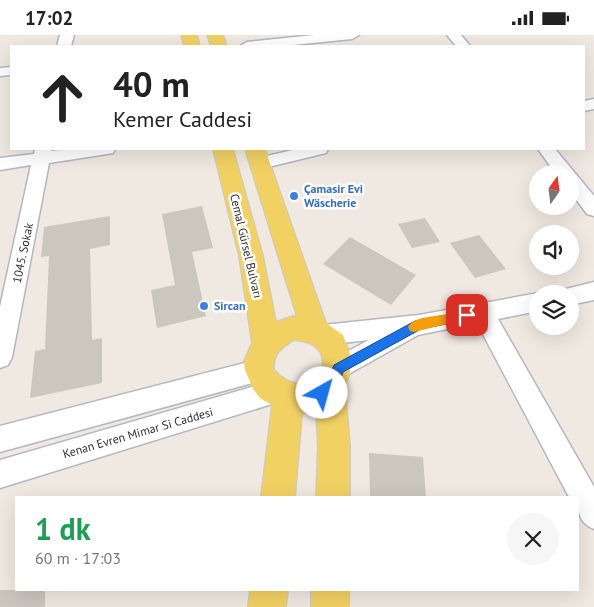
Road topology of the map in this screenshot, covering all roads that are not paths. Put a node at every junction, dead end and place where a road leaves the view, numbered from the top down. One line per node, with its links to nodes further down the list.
1 (352, 35): 3 (street)
2 (454, 35): 4 (street)
3 (257, 45)
4 (462, 45)
5 (91, 150): 9 (street)
6 (222, 150): 22 (main road, Cemal Gürsel Bulvarı)
7 (311, 150): 10 (street)
8 (547, 150): 12 (street)
9 (42, 153): 11 (street); 21 (street, 1045. Sokak)
10 (257, 156): 20 (main road)
11 (0, 164)
12 (559, 165)
13 (579, 190): 14 (street)
14 (594, 209)
15 (594, 291): 16 (street)
16 (579, 294)
17 (529, 304): 18 (street)
18 (482, 312): 19 (street); 28 (street)
19 (419, 325): 20 (street); 23 (street)
20 (319, 333): 22 (main road); 23 (main road)
21 (0, 357)
22 (273, 376): 23 (main road); 24 (street); 25 (street, Kenan Evren Mimar Si Caddesi); 26 (main road, Cemal Gürsel Bulvarı)
23 (334, 377): 27 (main road)
24 (0, 439)
25 (0, 474)
26 (278, 496)
27 (332, 496)
28 (594, 515)
29 (269, 591): 31 (main road)
30 (330, 591): 32 (main road)
31 (268, 607)
32 (330, 607)

